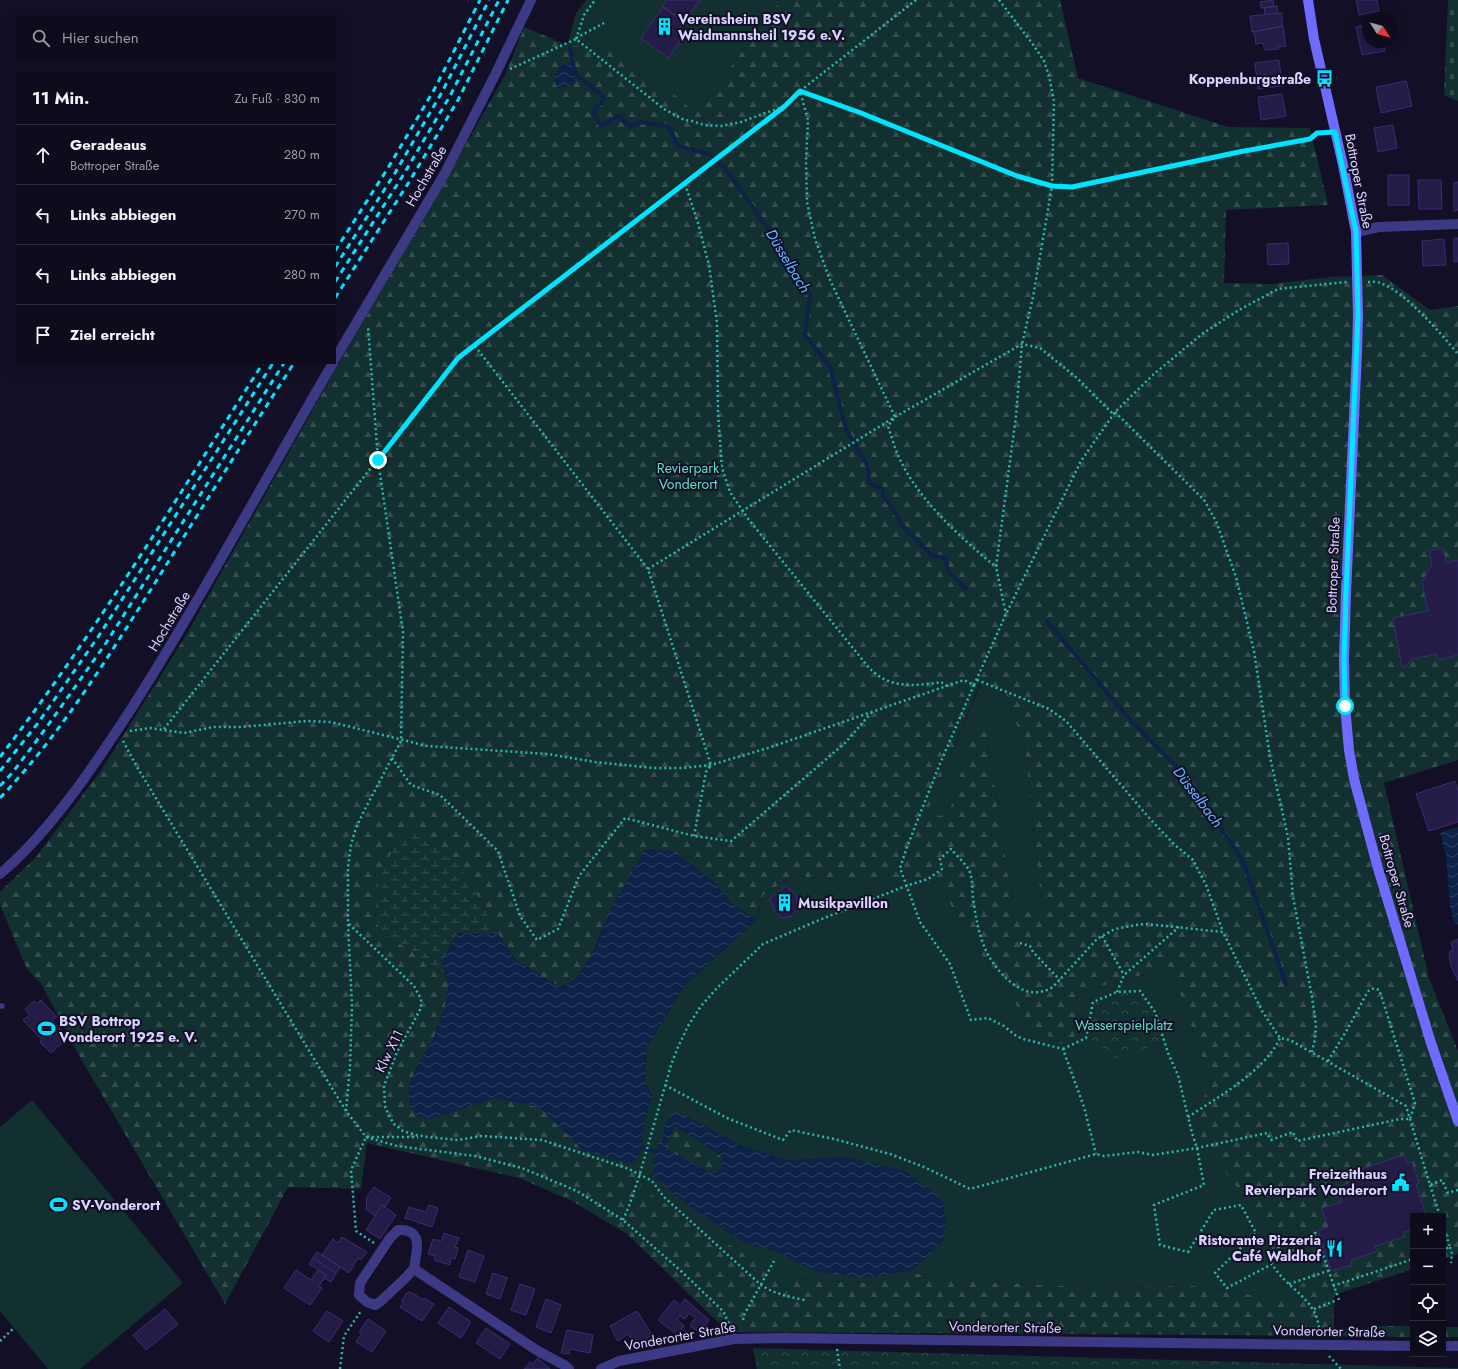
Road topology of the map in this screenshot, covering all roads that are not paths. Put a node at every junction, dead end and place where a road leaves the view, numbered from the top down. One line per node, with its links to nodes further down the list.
1 (531, 0): 5 (street, Hochstraße)
2 (1308, 0): 4 (main road, Bottroper Straße)
3 (1458, 224): 4 (street)
4 (1356, 232): 8 (main road, Bottroper Straße)
5 (336, 357)
6 (332, 364): 7 (street, Hochstraße)
7 (0, 874)
8 (1458, 1121)
9 (414, 1269): 9 (street); 13 (street)
10 (1410, 1346): 14 (street, Vonderorter Straße)
11 (1446, 1346): 12 (street)
12 (1458, 1346)
13 (569, 1369)
14 (601, 1369)

